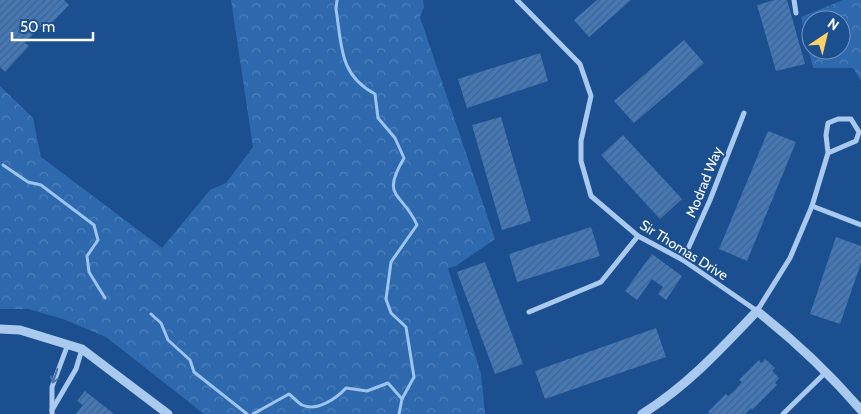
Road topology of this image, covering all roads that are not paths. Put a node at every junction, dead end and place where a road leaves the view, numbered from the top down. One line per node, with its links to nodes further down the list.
1 (517, 0): 8 (street, Sir Thomas Drive)
2 (794, 0): 3 (street)
3 (796, 13)
4 (744, 113): 9 (street, Modrad Way)
5 (828, 152): 5 (street); 6 (street)
6 (812, 206): 7 (street); 10 (street)
7 (861, 225)
8 (638, 236): 9 (street, Sir Thomas Drive); 11 (street)
9 (683, 260): 10 (street, Sir Thomas Drive)
10 (757, 311): 15 (street); 19 (street)
11 (529, 312)
12 (0, 329): 13 (street)
13 (68, 344): 14 (street); 17 (street, one-way to 17)
14 (82, 349): 17 (street); 18 (street)
15 (827, 371): 16 (street); 20 (street)
16 (861, 410)
17 (52, 412)
18 (168, 414)
19 (642, 414)
20 (783, 414)

